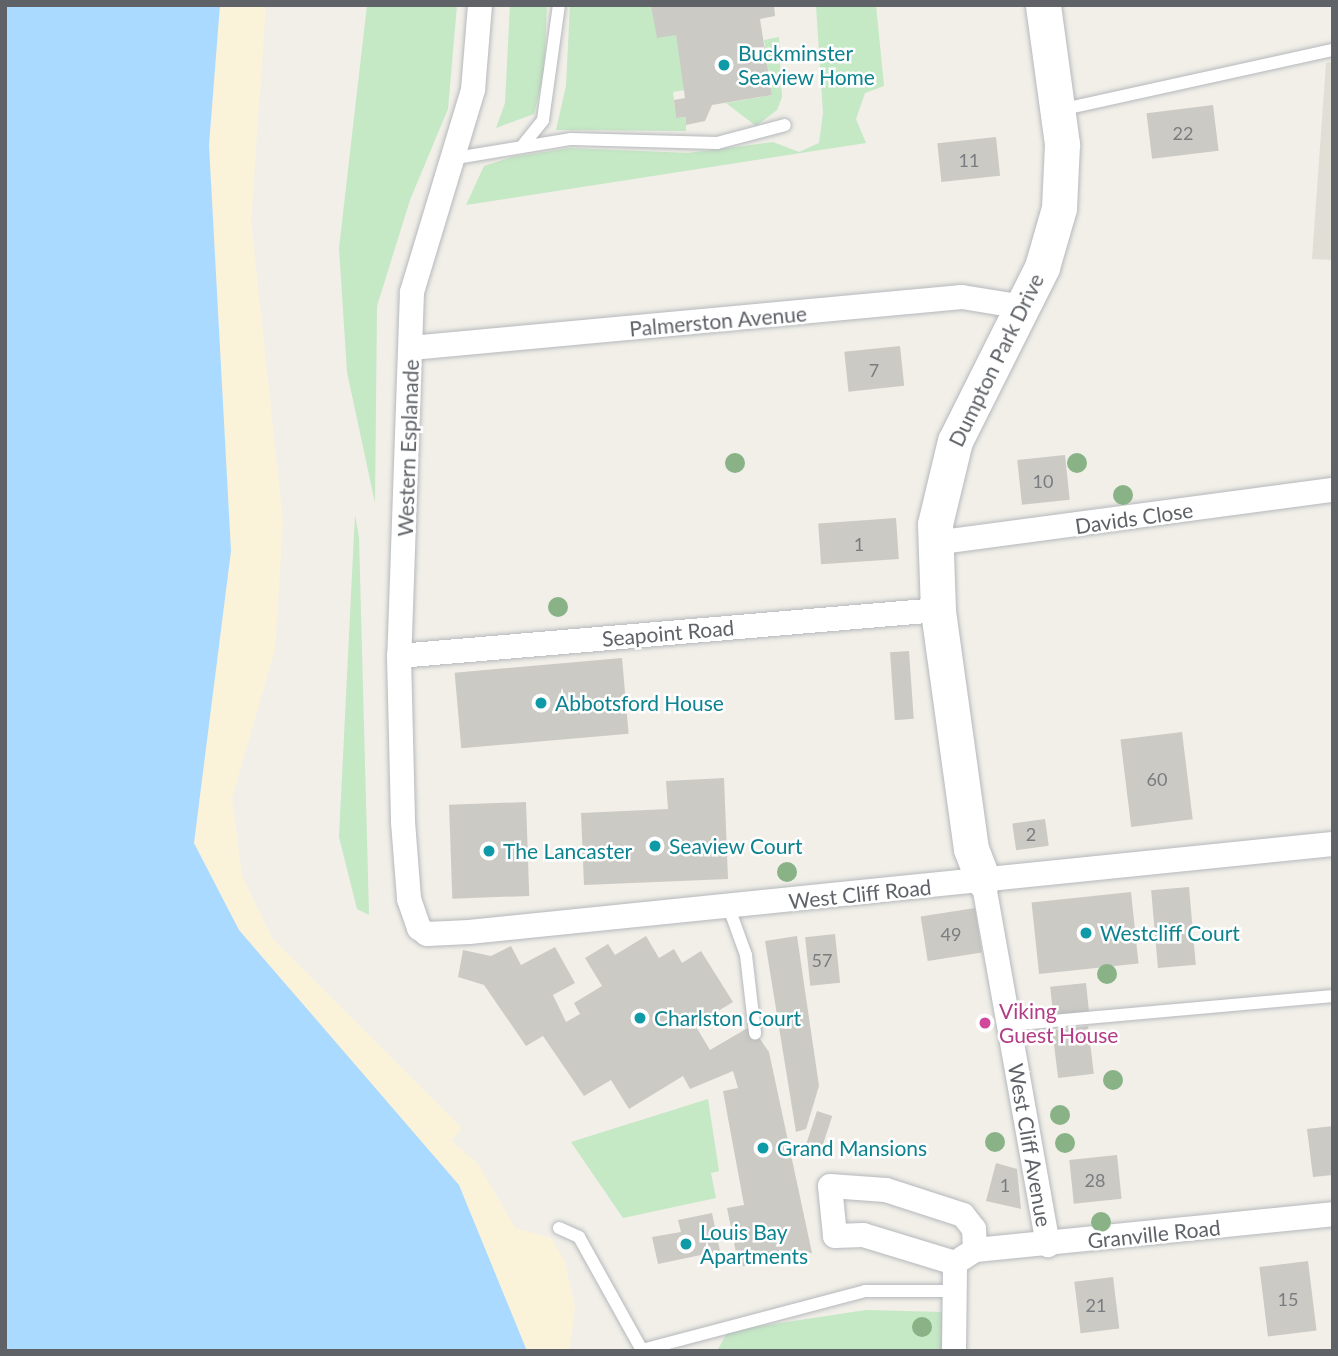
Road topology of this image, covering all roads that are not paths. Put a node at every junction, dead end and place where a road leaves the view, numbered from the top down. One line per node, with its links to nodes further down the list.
1 (480, 5): 8 (street, Western Esplanade)
2 (559, 5): 7 (lane)
3 (1043, 5): 5 (street, Dumpton Park Drive)
4 (1333, 50): 5 (lane)
5 (1059, 110): 9 (street, Dumpton Park Drive)
6 (785, 125): 7 (lane)
7 (523, 145): 8 (lane)
8 (456, 158): 10 (street, Western Esplanade)
9 (1024, 306): 10 (street, Palmerston Avenue); 12 (street, Dumpton Park Drive)
10 (411, 348): 14 (street, Western Esplanade)
11 (1333, 490): 12 (street, Davids Close)
12 (934, 543): 13 (street, Dumpton Park Drive)
13 (938, 610): 14 (street, Seapoint Road); 16 (street, Dumpton Park Drive)
14 (399, 656): 17 (street, Western Esplanade)
15 (1333, 844): 16 (street, West Cliff Road)
16 (983, 880): 18 (street, West Cliff Road); 20 (street, West Cliff Avenue)
17 (409, 899): 18 (street, West Cliff Road)
18 (729, 908): 21 (lane)
19 (1333, 996): 20 (lane)
20 (1008, 1025): 24 (street, West Cliff Avenue)
21 (755, 1033)
22 (1333, 1214): 24 (street, Granville Road)
23 (559, 1228): 26 (lane)
24 (1048, 1245): 25 (street, Granville Road)
25 (965, 1256): 25 (street); 26 (street)
26 (950, 1291): 27 (street)
27 (954, 1351)

